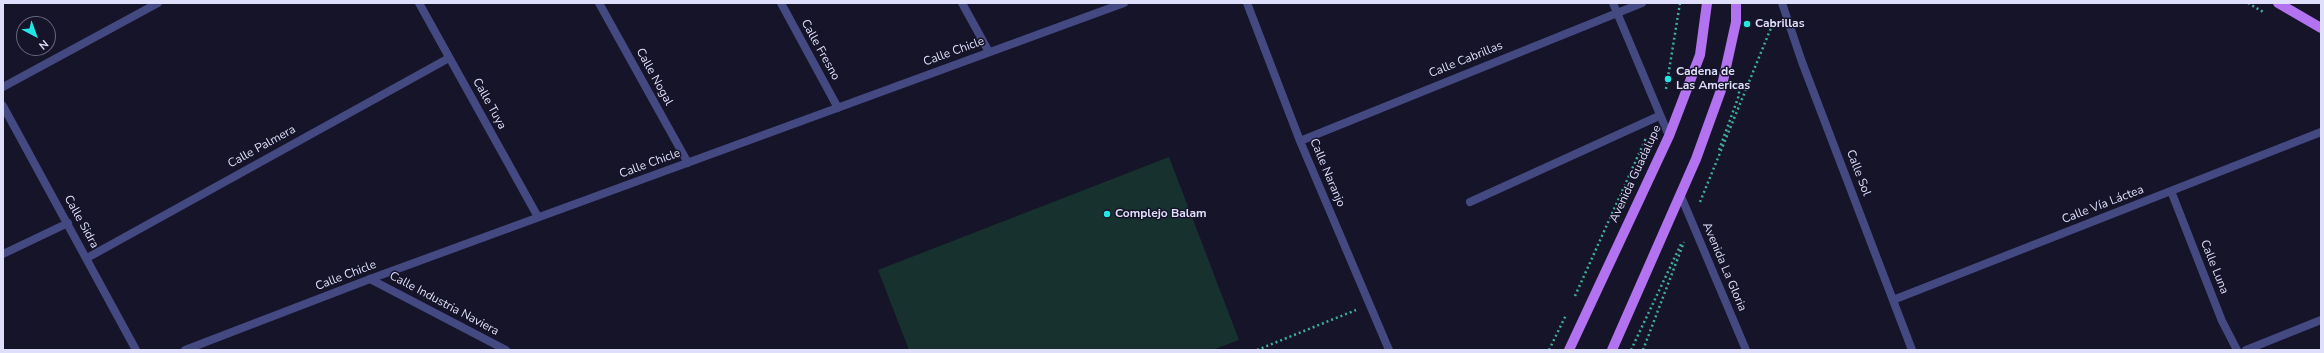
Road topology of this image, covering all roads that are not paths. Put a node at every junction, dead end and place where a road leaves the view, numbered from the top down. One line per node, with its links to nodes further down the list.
1 (158, 3): 18 (street)
2 (419, 3): 17 (street, Calle Tuya)
3 (599, 3): 25 (street, Calle Nogal)
4 (781, 3): 20 (street, Calle Fresno)
5 (962, 3): 16 (street)
6 (1124, 3): 16 (street, Calle Chicle)
7 (1247, 3): 24 (street, Calle Naranjo)
8 (1613, 3): 14 (street)
9 (1642, 3): 14 (street, Calle Cabrillas)
10 (1707, 3): 23 (main road, Avenida Guadalupe)
11 (1736, 3): 27 (main road)
12 (1782, 3): 34 (street, Calle Sol)
13 (2278, 3): 15 (main road)
14 (1617, 12): 21 (street); 24 (street, Calle Cabrillas)
15 (2321, 28)
16 (989, 52): 20 (street, Calle Chicle)
17 (449, 58): 29 (street, Calle Tuya); 32 (street, Calle Palmera)
18 (3, 86)
19 (3, 106): 30 (street, Calle Sidra)
20 (838, 108): 25 (street, Calle Chicle)
21 (1657, 115): 23 (street); 28 (street)
22 (2321, 132): 26 (street, Calle Vía Láctea)
23 (1668, 136): 40 (main road, Avenida Guadalupe)
24 (1300, 141): 39 (street, Calle Naranjo)
25 (688, 163): 29 (street, Calle Chicle)
26 (2171, 191): 34 (street, Calle Vía Láctea); 44 (street, Calle Luna)
27 (1680, 194): 41 (main road); 42 (street, Avenida La Gloria)
28 (1470, 202)
29 (538, 217): 33 (street, Calle Chicle)
30 (68, 223): 31 (street); 32 (street, Calle Sidra)
31 (3, 254)
32 (87, 258): 36 (street, Calle Sidra)
33 (370, 279): 37 (street, Calle Chicle); 38 (street, Calle Industria Naviera)
34 (1893, 300): 43 (street, Calle Sol)
35 (2321, 320): 45 (street)
36 (136, 350)
37 (185, 350)
38 (506, 350)
39 (1388, 350)
40 (1569, 350)
41 (1612, 350)
42 (1746, 350)
43 (1912, 350)
44 (2237, 350)
45 (2246, 350)

